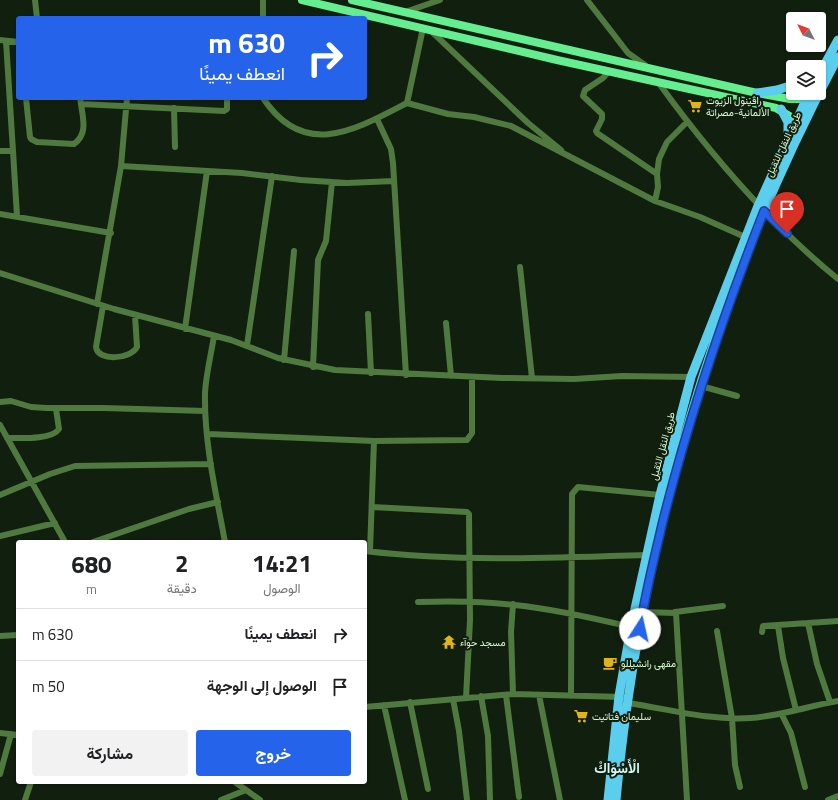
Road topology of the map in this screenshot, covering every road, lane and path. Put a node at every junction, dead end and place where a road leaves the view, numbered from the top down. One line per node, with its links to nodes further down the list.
1 (35, 0): 9 (street)
2 (263, 0): 10 (street)
3 (302, 0): 7 (main road)
4 (352, 0): 8 (main road)
5 (440, 0): 8 (street)
6 (587, 0): 17 (street)
7 (333, 3): 11 (main road)
8 (405, 12): 17 (main road)
9 (36, 16)
10 (263, 16)
11 (426, 29): 18 (main road); 30 (street); 42 (street)
12 (838, 40): 16 (highway)
13 (3, 41): 14 (street); 41 (street)
14 (16, 42)
15 (838, 57): 33 (highway, طريق النقل الثقيل)
16 (826, 60)
17 (650, 68): 21 (main road)
18 (609, 71): 19 (main road); 45 (street)
19 (658, 82): 32 (main road); 37 (street)
20 (786, 87): 21 (highway)
21 (757, 92): 22 (main road)
22 (786, 98)
23 (26, 100): 28 (street)
24 (227, 100): 31 (street)
25 (265, 100): 34 (street)
26 (806, 100): 36 (highway, طريق النقل الثقيل)
27 (809, 100): 33 (main road)
28 (81, 101): 29 (street)
29 (127, 101): 31 (street); 43 (street)
30 (407, 103): 34 (street); 42 (street)
31 (174, 108): 39 (street)
32 (781, 109): 36 (main road); 38 (highway)
33 (812, 109): 35 (highway, طريق النقل الثقيل)
34 (377, 119): 47 (street)
35 (806, 119): 36 (main road); 50 (highway, طريق النقل الثقيل)
36 (796, 120): 38 (highway, طريق النقل الثقيل)
37 (687, 122): 45 (street); 50 (street)
38 (787, 139): 50 (highway, طريق النقل الثقيل)
39 (175, 147)
40 (0, 151): 41 (street)
41 (13, 151): 52 (street)
42 (562, 152): 49 (street)
43 (121, 166): 44 (street); 53 (street)
44 (207, 171): 46 (street); 65 (street)
45 (657, 174): 49 (street)
46 (272, 176): 48 (street); 67 (street)
47 (394, 181): 48 (street); 71 (street)
48 (332, 182): 69 (street)
49 (655, 201): 54 (street)
50 (761, 208): 54 (highway, طريق النقل الثقيل); 59 (street); 76 (highway, طريق النقل الثقيل)
51 (0, 214): 52 (street)
52 (17, 216): 53 (street)
53 (111, 233): 61 (street)
54 (745, 237): 75 (highway, طريق النقل الثقيل)
55 (294, 251): 68 (street)
56 (520, 267): 74 (street)
57 (838, 271): 59 (street)
58 (0, 273): 61 (street)
59 (831, 273): 60 (street)
60 (838, 279)
61 (100, 305): 63 (street); 63 (street)
62 (368, 314): 70 (street)
63 (135, 315): 65 (street)
64 (446, 323): 72 (street)
65 (185, 329): 66 (street)
66 (214, 336): 67 (street); 80 (street)
67 (247, 345): 68 (street)
68 (284, 360): 69 (street)
69 (313, 367): 70 (street)
70 (371, 373): 71 (street)
71 (406, 375): 72 (street)
72 (451, 376): 73 (street)
73 (472, 377): 74 (street); 85 (street)
74 (532, 378): 75 (street)
75 (691, 378): 88 (highway, طريق النقل الثقيل)
76 (701, 386): 77 (street); 105 (highway, طريق النقل الثقيل)
77 (737, 396)
78 (0, 402): 79 (street)
79 (56, 409): 80 (street); 84 (street)
80 (205, 411): 83 (street)
81 (0, 425): 82 (street)
82 (2, 432): 84 (street)
83 (208, 434): 85 (street); 86 (street)
84 (7, 438): 87 (street)
85 (374, 441): 91 (street)
86 (211, 464): 87 (street); 90 (street)
87 (32, 481): 89 (street); 92 (street)
88 (660, 494): 98 (highway, طريق النقل الثقيل); 100 (street)
89 (0, 495)
90 (218, 502): 95 (street); 96 (street)
91 (372, 507): 97 (street); 99 (street)
92 (55, 523): 93 (street); 94 (street)
93 (0, 536)
94 (64, 540)
95 (98, 540)
96 (225, 540)
97 (368, 551): 99 (street)
98 (646, 555): 100 (street); 110 (highway, طريق النقل الثقيل)
99 (470, 556): 100 (street); 101 (street)
100 (571, 558): 107 (street)
101 (470, 601): 102 (street); 103 (street); 122 (street)
102 (418, 602)
103 (513, 604): 107 (street); 116 (street)
104 (723, 606): 106 (street)
105 (643, 612): 106 (street); 124 (highway, طريق النقل الثقيل)
106 (675, 612): 131 (street)
107 (572, 613): 110 (street); 120 (street)
108 (838, 621): 109 (street)
109 (808, 623): 111 (street); 126 (street)
110 (631, 626): 121 (highway, طريق النقل الثقيل)
111 (778, 626): 113 (street); 130 (street)
112 (717, 631): 133 (street)
113 (762, 632)
114 (0, 636): 115 (street)
115 (16, 636)
116 (513, 694): 117 (street); 118 (street)
117 (506, 695): 119 (street); 143 (street)
118 (538, 695): 120 (street); 151 (street)
119 (481, 696): 122 (street); 150 (street)
120 (571, 696): 121 (street)
121 (619, 696): 124 (street); 152 (highway, طريق النقل الثقيل)
122 (466, 698): 123 (street)
123 (453, 699): 125 (street); 149 (street)
124 (629, 700): 131 (street); 153 (highway, طريق النقل الثقيل)
125 (410, 702): 128 (street); 141 (street)
126 (830, 702): 127 (street); 130 (street)
127 (838, 702)
128 (384, 705): 129 (street); 148 (street)
129 (367, 707)
130 (796, 710): 132 (street)
131 (682, 713): 133 (street); 154 (street)
132 (782, 715): 133 (street); 140 (street)
133 (732, 718): 139 (street)
134 (0, 733): 135 (street)
135 (15, 734): 136 (street)
136 (0, 774)
137 (30, 784): 145 (street)
138 (238, 784): 142 (street)
139 (740, 787)
140 (805, 787)
141 (428, 789)
142 (246, 790): 146 (street); 147 (street)
143 (519, 796)
144 (838, 796): 155 (street)
145 (25, 800)
146 (221, 800)
147 (260, 800)
148 (405, 800)
149 (467, 800)
150 (490, 800)
151 (560, 800)
152 (608, 800)
153 (616, 800)
154 (687, 800)
155 (828, 800)

